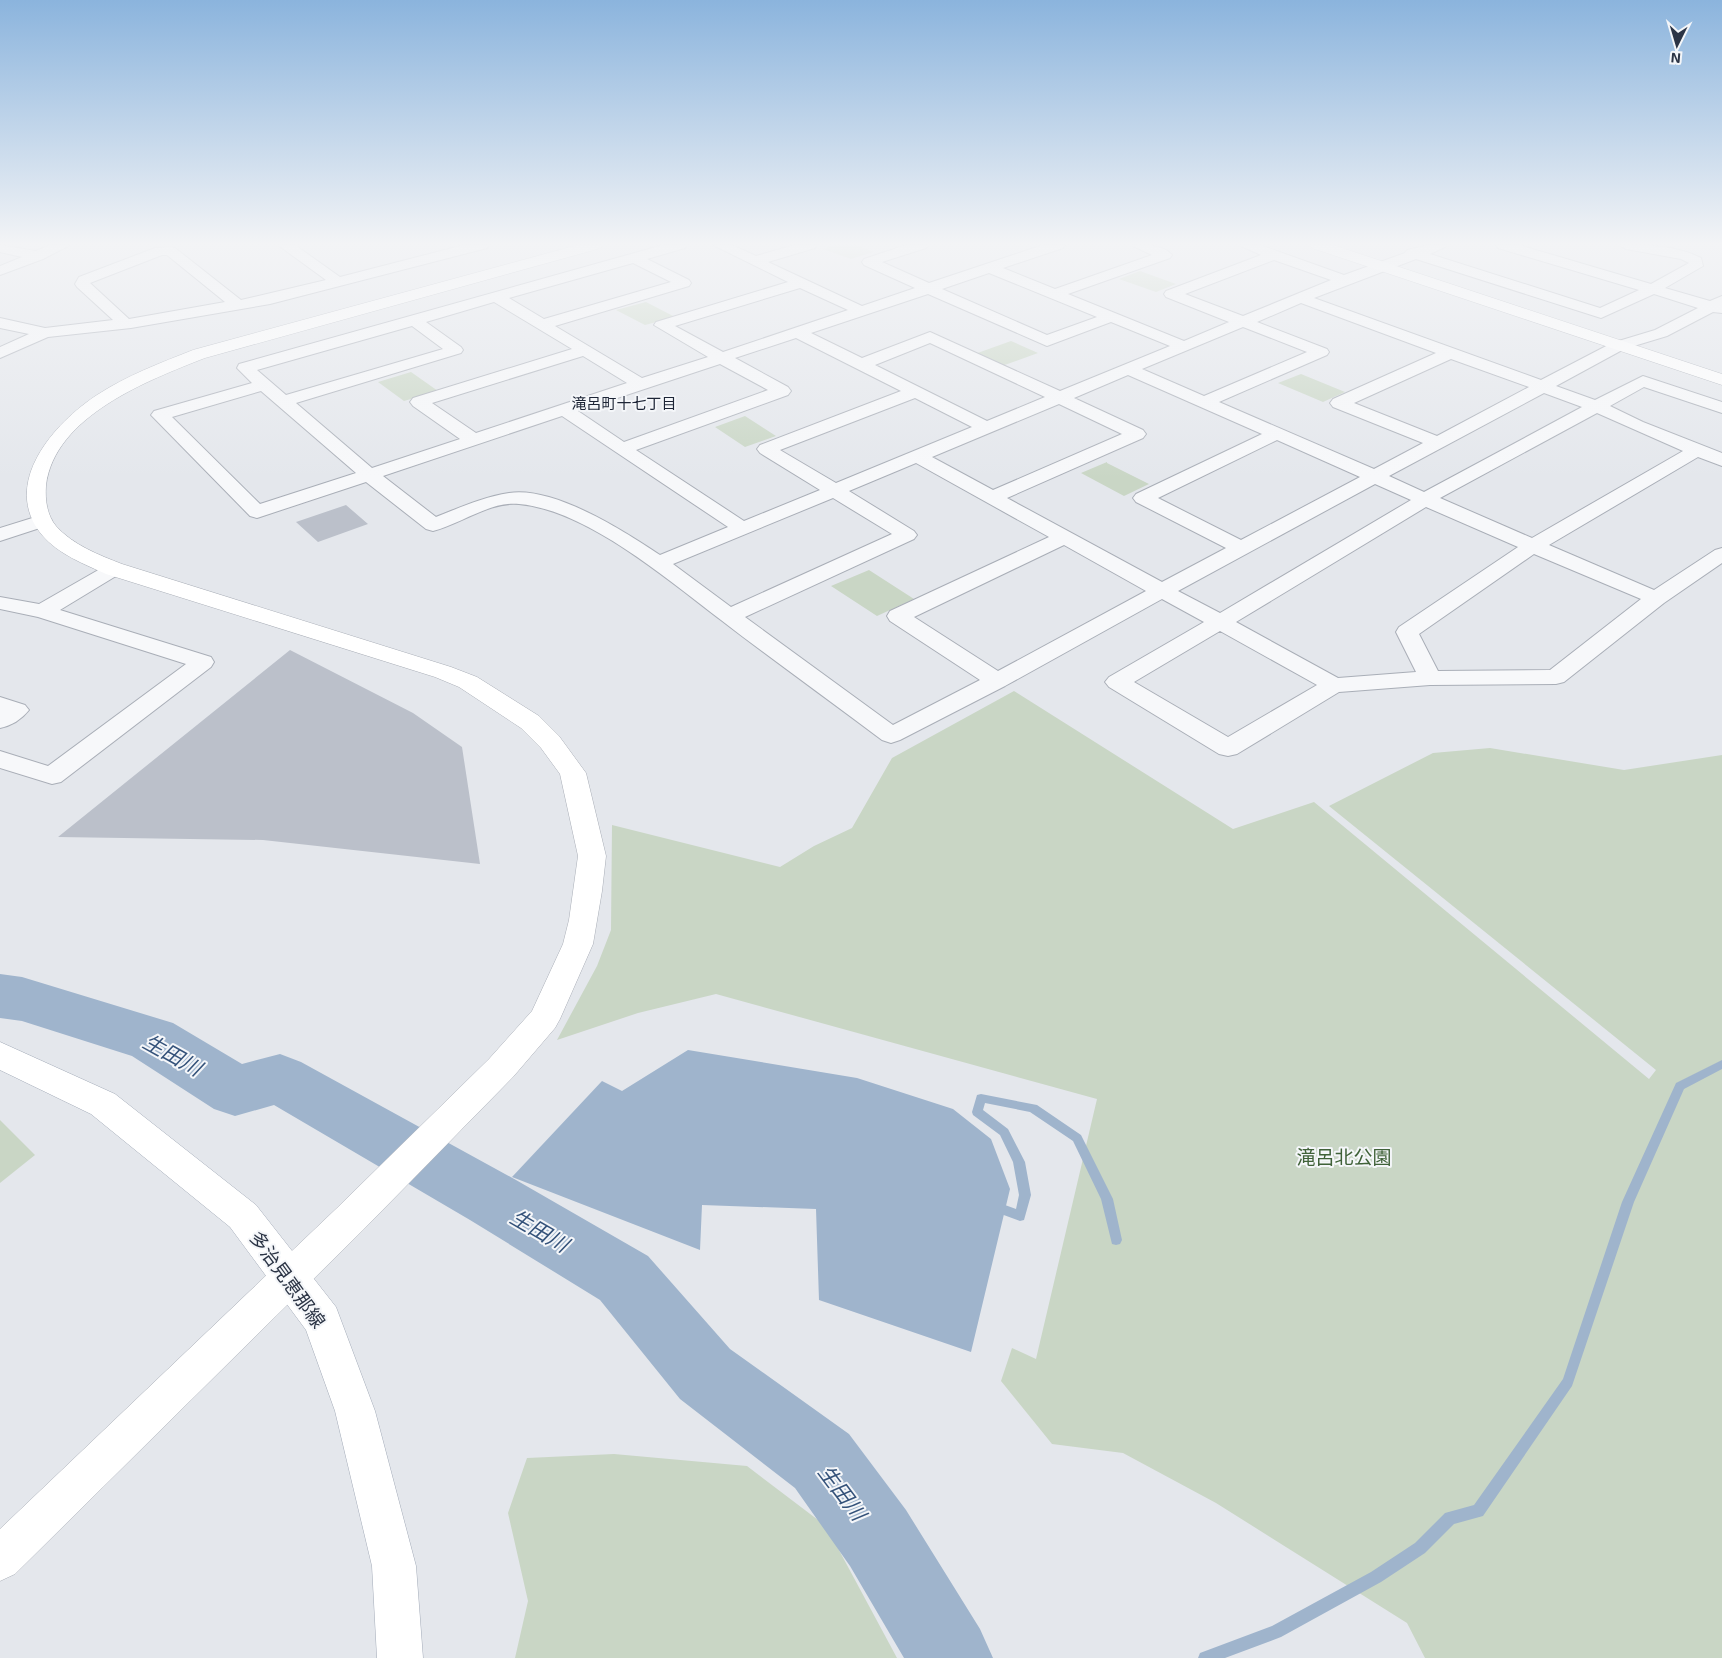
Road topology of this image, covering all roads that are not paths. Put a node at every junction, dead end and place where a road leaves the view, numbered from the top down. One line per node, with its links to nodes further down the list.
1 (129, 322): 18 (street)
2 (314, 322): 54 (street)
3 (411, 322): 32 (street)
4 (418, 322): 36 (street)
5 (537, 322): 19 (street)
6 (550, 322): 19 (street)
7 (671, 322): 27 (street)
8 (827, 322): 21 (street)
9 (1004, 322): 10 (street)
10 (1097, 322)
11 (1125, 322): 22 (street)
12 (1240, 322): 22 (street)
13 (1246, 322): 37 (street)
14 (1368, 322): 26 (street)
15 (1547, 322): 23 (street)
16 (1683, 322): 23 (street)
17 (0, 323): 20 (street)
18 (125, 323): 20 (street)
19 (541, 325): 24 (street)
20 (45, 332): 25 (street)
21 (799, 332): 27 (street); 28 (street)
22 (1183, 346): 29 (street)
23 (1618, 346): 30 (street); 33 (street)
24 (583, 351): 31 (street); 43 (street)
25 (0, 353)
26 (1450, 353): 33 (street); 44 (street)
27 (722, 358): 31 (street); 45 (street)
28 (862, 364): 34 (street); 35 (street)
29 (1129, 370): 35 (street); 37 (street)
30 (1722, 380)
31 (640, 384): 40 (street)
32 (263, 385): 36 (street); 49 (street)
33 (1544, 387): 38 (street); 44 (street)
34 (915, 392): 41 (street); 51 (street)
35 (1059, 397): 41 (street); 52 (street)
36 (284, 401): 49 (street)
37 (1204, 402): 42 (street)
38 (1596, 406): 39 (street); 46 (street); 53 (street)
39 (1722, 408)
40 (566, 411): 43 (street); 45 (street)
41 (985, 427): 47 (street)
42 (1275, 434): 50 (street); 59 (street)
43 (475, 441): 49 (street)
44 (1438, 443): 50 (street)
45 (624, 448): 55 (street)
46 (1695, 451): 48 (street); 58 (street)
47 (918, 457): 51 (street); 52 (street)
48 (1722, 460)
49 (368, 475): 61 (street)
50 (1376, 477): 53 (street); 59 (street)
51 (834, 489): 55 (street); 67 (street)
52 (993, 497): 57 (street)
53 (1425, 499): 58 (street); 68 (street)
54 (42, 521): 56 (street); 62 (street)
55 (742, 528): 61 (street)
56 (0, 534)
57 (1065, 537): 63 (street); 70 (street)
58 (1531, 546): 64 (street); 69 (street)
59 (1242, 549): 63 (street)
60 (1722, 554): 64 (street)
61 (659, 563): 67 (street)
62 (114, 569): 66 (street); 76 (street)
63 (1163, 590): 68 (street); 70 (street)
64 (1656, 598): 69 (street)
65 (0, 603): 66 (street)
66 (42, 611): 74 (street)
67 (729, 616): 70 (street)
68 (1220, 620): 71 (street); 71 (street)
69 (1430, 678): 71 (street)
70 (997, 682)
71 (1334, 684)
72 (0, 704): 73 (street)
73 (0, 721)
74 (0, 759)
75 (0, 1055): 76 (street, 多治見恵那線)
76 (289, 1278): 77 (street); 78 (street, 多治見恵那線)
77 (0, 1559)
78 (400, 1658)

